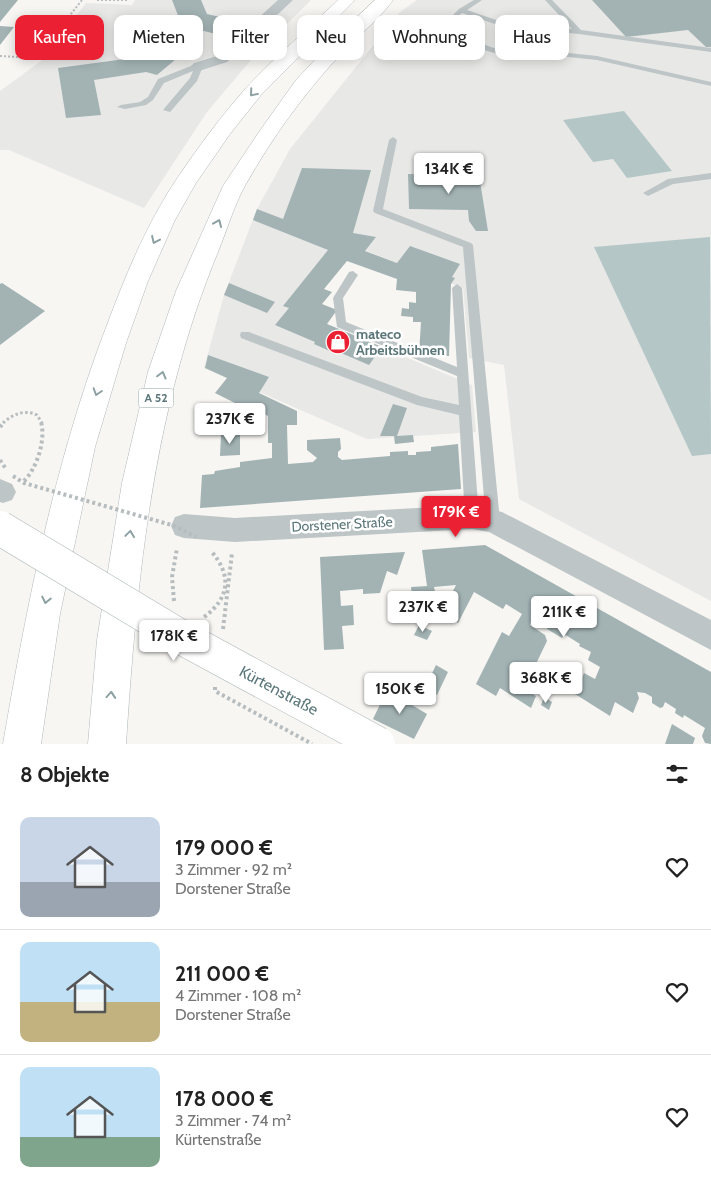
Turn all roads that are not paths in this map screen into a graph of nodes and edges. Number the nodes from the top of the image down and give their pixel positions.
1 (286, 0) edge
2 (330, 0) edge
3 (347, 0) edge
4 (386, 0) edge
5 (479, 0) edge
6 (548, 0) edge
7 (461, 10) junction
8 (578, 32) junction
9 (711, 50) edge
10 (287, 57) edge
11 (287, 57) edge
12 (284, 60) edge
13 (199, 66) junction
14 (711, 84) edge
15 (121, 107) dead end
16 (166, 110) dead end
17 (393, 140) dead end
18 (711, 176) edge
19 (648, 193) dead end
20 (352, 275) dead end
21 (457, 288) dead end
22 (244, 335) dead end
23 (463, 374) junction
24 (466, 411) junction
25 (483, 519) junction
26 (0, 528) edge
27 (186, 537) road end
28 (711, 636) edge
29 (22, 744) edge
30 (107, 744) edge
31 (378, 744) edge

1 - 13 street
2 - 10 main road
3 - 11 main road
30 -> 4 main road, A 52
5 - 7 lane
6 - 8 lane
7 - 8 lane
7 - 14 lane
8 - 9 lane
12 -> 29 main road
13 - 15 lane
13 - 16 lane
17 - 25 lane
18 - 19 lane
20 - 23 lane
21 - 23 lane
22 - 24 lane
23 - 24 lane
24 - 25 lane
25 - 27 street, Dorstener Straße
25 - 28 street
26 - 31 main road, Kürtenstraße, bridge

